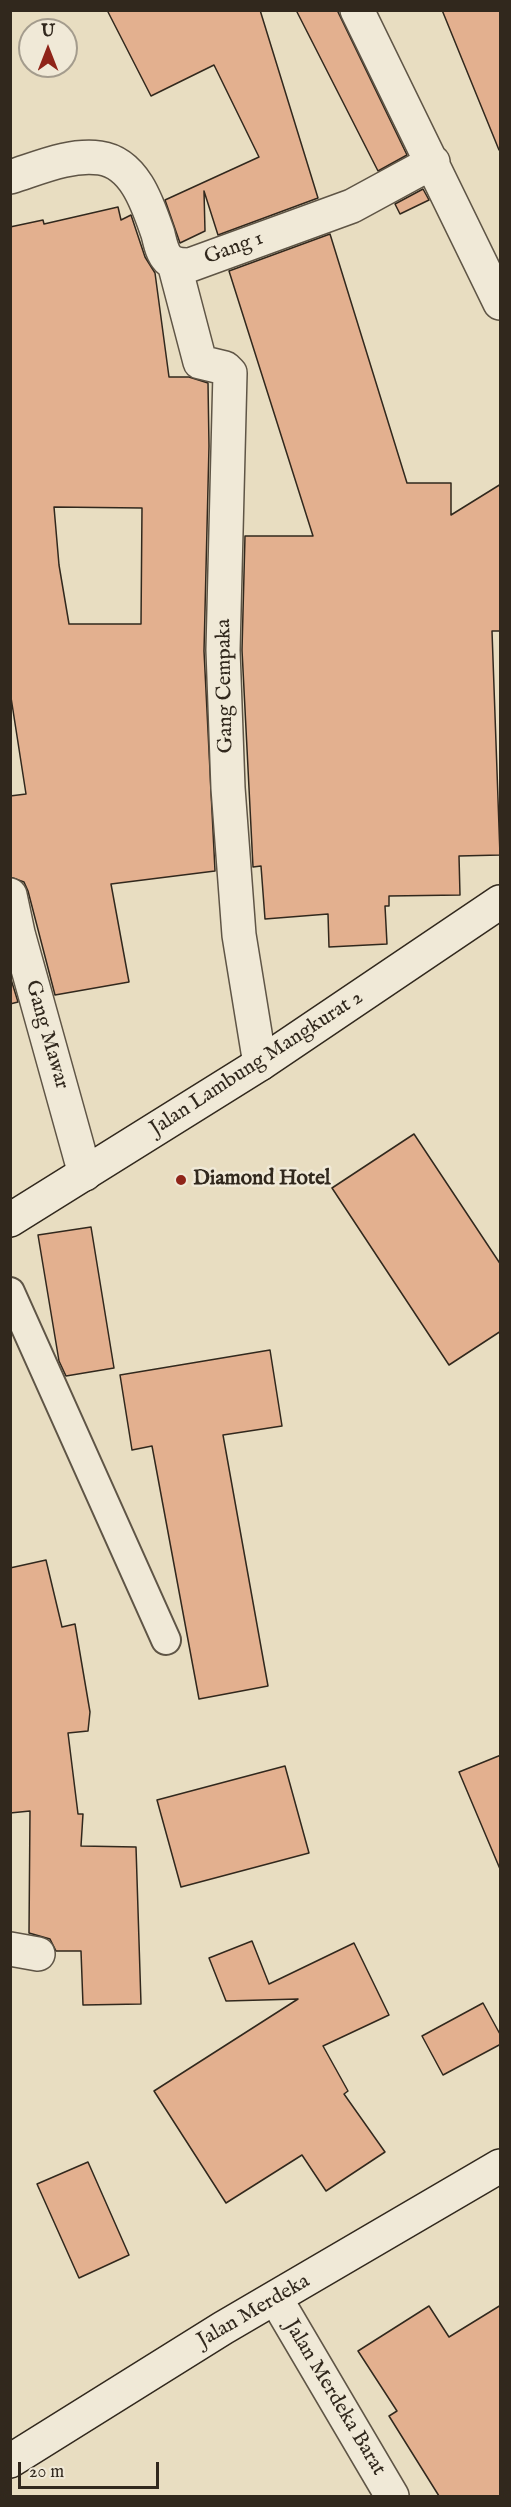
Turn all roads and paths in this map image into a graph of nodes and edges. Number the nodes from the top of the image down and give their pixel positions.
1 (357, 10) edge
2 (434, 162) junction
3 (10, 177) edge
4 (174, 263) junction
5 (501, 303) edge
6 (10, 895) edge
7 (501, 902) edge
8 (260, 1064) junction
9 (85, 1174) junction
10 (10, 1221) edge
11 (10, 1292) edge
12 (166, 1640) dead end
13 (501, 2166) edge
14 (276, 2299) junction
15 (10, 2461) edge
16 (392, 2496) edge

1 - 2 street
2 - 4 street, Gang 1
2 - 5 street
3 - 4 street, Gang 1
4 - 8 street, Gang Cempaka
6 - 9 street, Gang Mawar
7 - 8 street, Jalan Lambung Mangkurat 2
8 - 9 street, Jalan Lambung Mangkurat 2
9 - 10 street, Jalan Lambung Mangkurat 2
11 - 12 lane
13 - 14 street, Jalan Merdeka
14 - 15 street, Jalan Merdeka
14 - 16 street, Jalan Merdeka Barat

